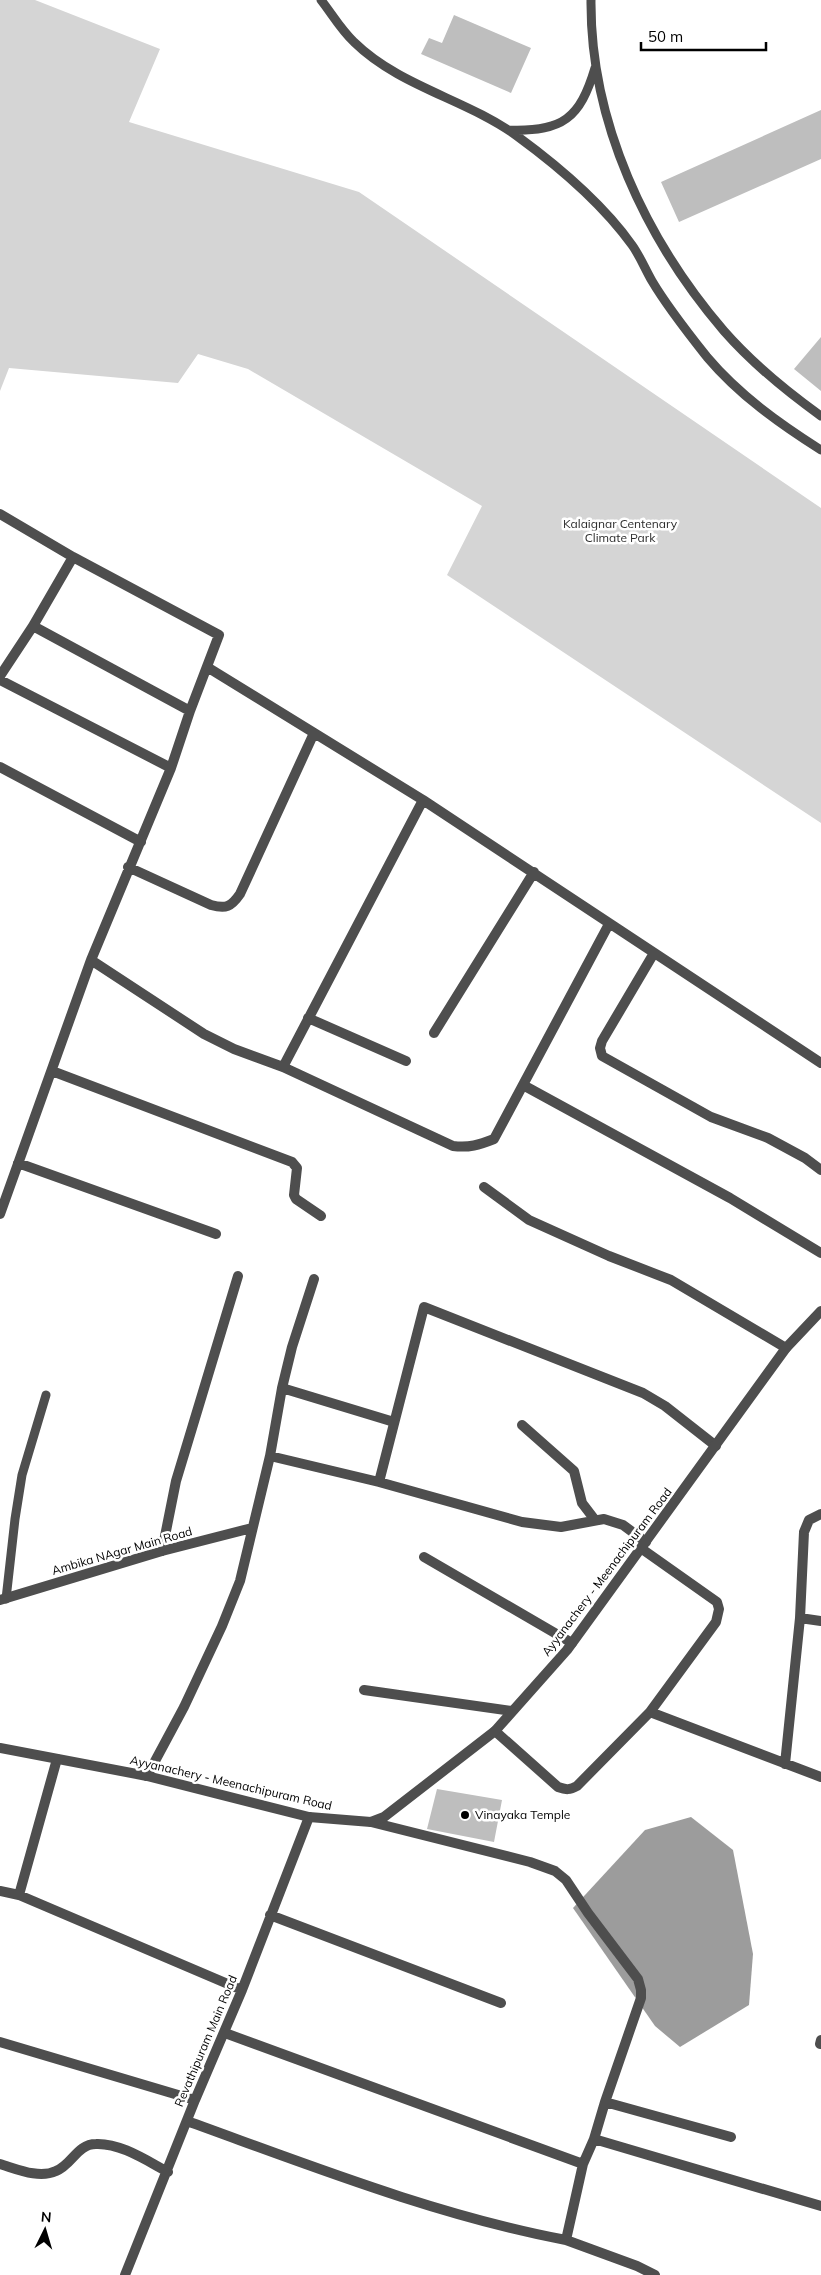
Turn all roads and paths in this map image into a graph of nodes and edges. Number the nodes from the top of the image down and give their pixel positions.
1 (322, 0) edge
2 (591, 0) edge
3 (595, 67) junction
4 (507, 130) junction
5 (821, 416) edge
6 (821, 450) edge
7 (0, 514) edge
8 (73, 557) junction
9 (33, 626) junction
10 (207, 668) junction
11 (0, 676) edge
12 (0, 680) edge
13 (190, 711) junction
14 (314, 733) junction
15 (0, 767) edge
16 (170, 768) junction
17 (423, 800) junction
18 (141, 842) junction
19 (128, 867) junction
20 (534, 872) junction
21 (609, 924) junction
22 (654, 953) junction
23 (91, 960) junction
24 (308, 1018) junction
25 (434, 1033) dead end
26 (406, 1061) dead end
27 (821, 1062) edge
28 (283, 1067) junction
29 (52, 1071) junction
30 (523, 1085) junction
31 (18, 1163) junction
32 (821, 1170) edge
33 (484, 1187) dead end
34 (1, 1209) edge
35 (321, 1216) dead end
36 (216, 1234) dead end
37 (821, 1253) edge
38 (238, 1276) dead end
39 (314, 1279) dead end
40 (821, 1311) edge
41 (786, 1348) junction
42 (282, 1388) junction
43 (46, 1395) dead end
44 (394, 1422) junction
45 (522, 1425) dead end
46 (716, 1446) junction
47 (270, 1456) junction
48 (379, 1482) junction
49 (821, 1514) edge
50 (595, 1520) junction
51 (252, 1528) junction
52 (644, 1545) junction
53 (162, 1551) junction
54 (424, 1558) dead end
55 (3, 1599) edge
56 (800, 1618) junction
57 (821, 1621) edge
58 (572, 1642) junction
59 (364, 1690) dead end
60 (512, 1711) junction
61 (650, 1712) junction
62 (494, 1731) junction
63 (0, 1748) edge
64 (57, 1759) junction
65 (785, 1764) junction
66 (147, 1776) junction
67 (821, 1777) edge
68 (310, 1817) junction
69 (371, 1822) junction
70 (0, 1891) edge
71 (19, 1895) junction
72 (270, 1915) junction
73 (242, 1990) junction
74 (501, 2003) dead end
75 (225, 2033) junction
76 (0, 2042) edge
77 (195, 2100) junction
78 (605, 2102) junction
79 (187, 2121) junction
80 (731, 2137) dead end
81 (594, 2139) junction
82 (0, 2164) edge
83 (584, 2164) junction
84 (168, 2172) junction
85 (821, 2206) edge
86 (566, 2240) junction
87 (124, 2275) edge
88 (655, 2275) edge

1 - 4 lane
2 - 3 lane
3 - 4 lane
3 - 5 lane
4 - 6 lane
7 - 8 street
8 - 9 street
8 - 10 street
9 - 11 street
9 - 13 street
10 - 13 street
10 - 14 street
12 - 16 street
13 - 16 street
14 - 17 street
14 - 19 street
15 - 18 street
16 - 18 street
17 - 20 street
17 - 24 street
18 - 19 street
19 - 23 street
20 - 21 street
20 - 25 street
21 - 22 street
21 - 30 street
22 - 27 street
22 - 32 street
23 - 28 street
23 - 29 street
24 - 26 street
24 - 28 street
28 - 30 street
29 - 31 street
29 - 35 street
30 - 37 street
31 - 34 street
31 - 36 street
33 - 41 street
38 - 53 street
39 - 42 street
40 - 41 street, Ayyanachery - Meenachipuram Road
41 - 46 street, Ayyanachery - Meenachipuram Road
42 - 44 street
42 - 47 street
43 - 55 lane
44 - 46 street
44 - 48 street
45 - 50 street
46 - 52 street, Ayyanachery - Meenachipuram Road
47 - 48 street
47 - 51 street
48 - 50 street
49 - 56 street
50 - 52 street
51 - 53 street, Ambika NAgar Main Road
51 - 66 street
52 - 58 street, Ayyanachery - Meenachipuram Road
52 - 61 street
53 - 55 street, Ambika NAgar Main Road
54 - 58 street
56 - 57 street
56 - 65 street
58 - 60 street, Ayyanachery - Meenachipuram Road
59 - 60 street
60 - 62 street, Ayyanachery - Meenachipuram Road
61 - 62 street
61 - 65 street
62 - 69 street, Ayyanachery - Meenachipuram Road
63 - 64 street, Ayyanachery - Meenachipuram Road
64 - 66 street, Ayyanachery - Meenachipuram Road
64 - 71 street
65 - 67 street
66 - 68 street, Ayyanachery - Meenachipuram Road
68 - 69 street, Ayyanachery - Meenachipuram Road
68 - 72 street, Revathipuram Main Road
69 - 78 street
70 - 71 street
71 - 73 street
72 - 73 street, Revathipuram Main Road
72 - 74 street
73 - 75 street, Revathipuram Main Road
75 - 77 street, Revathipuram Main Road
75 - 83 street
76 - 77 street
77 - 79 street, Revathipuram Main Road
78 - 80 street
78 - 81 street
79 - 84 street, Revathipuram Main Road
79 - 86 street
81 - 83 street
81 - 85 street
82 - 84 street
83 - 86 street
84 - 87 street, Revathipuram Main Road
86 - 88 street

